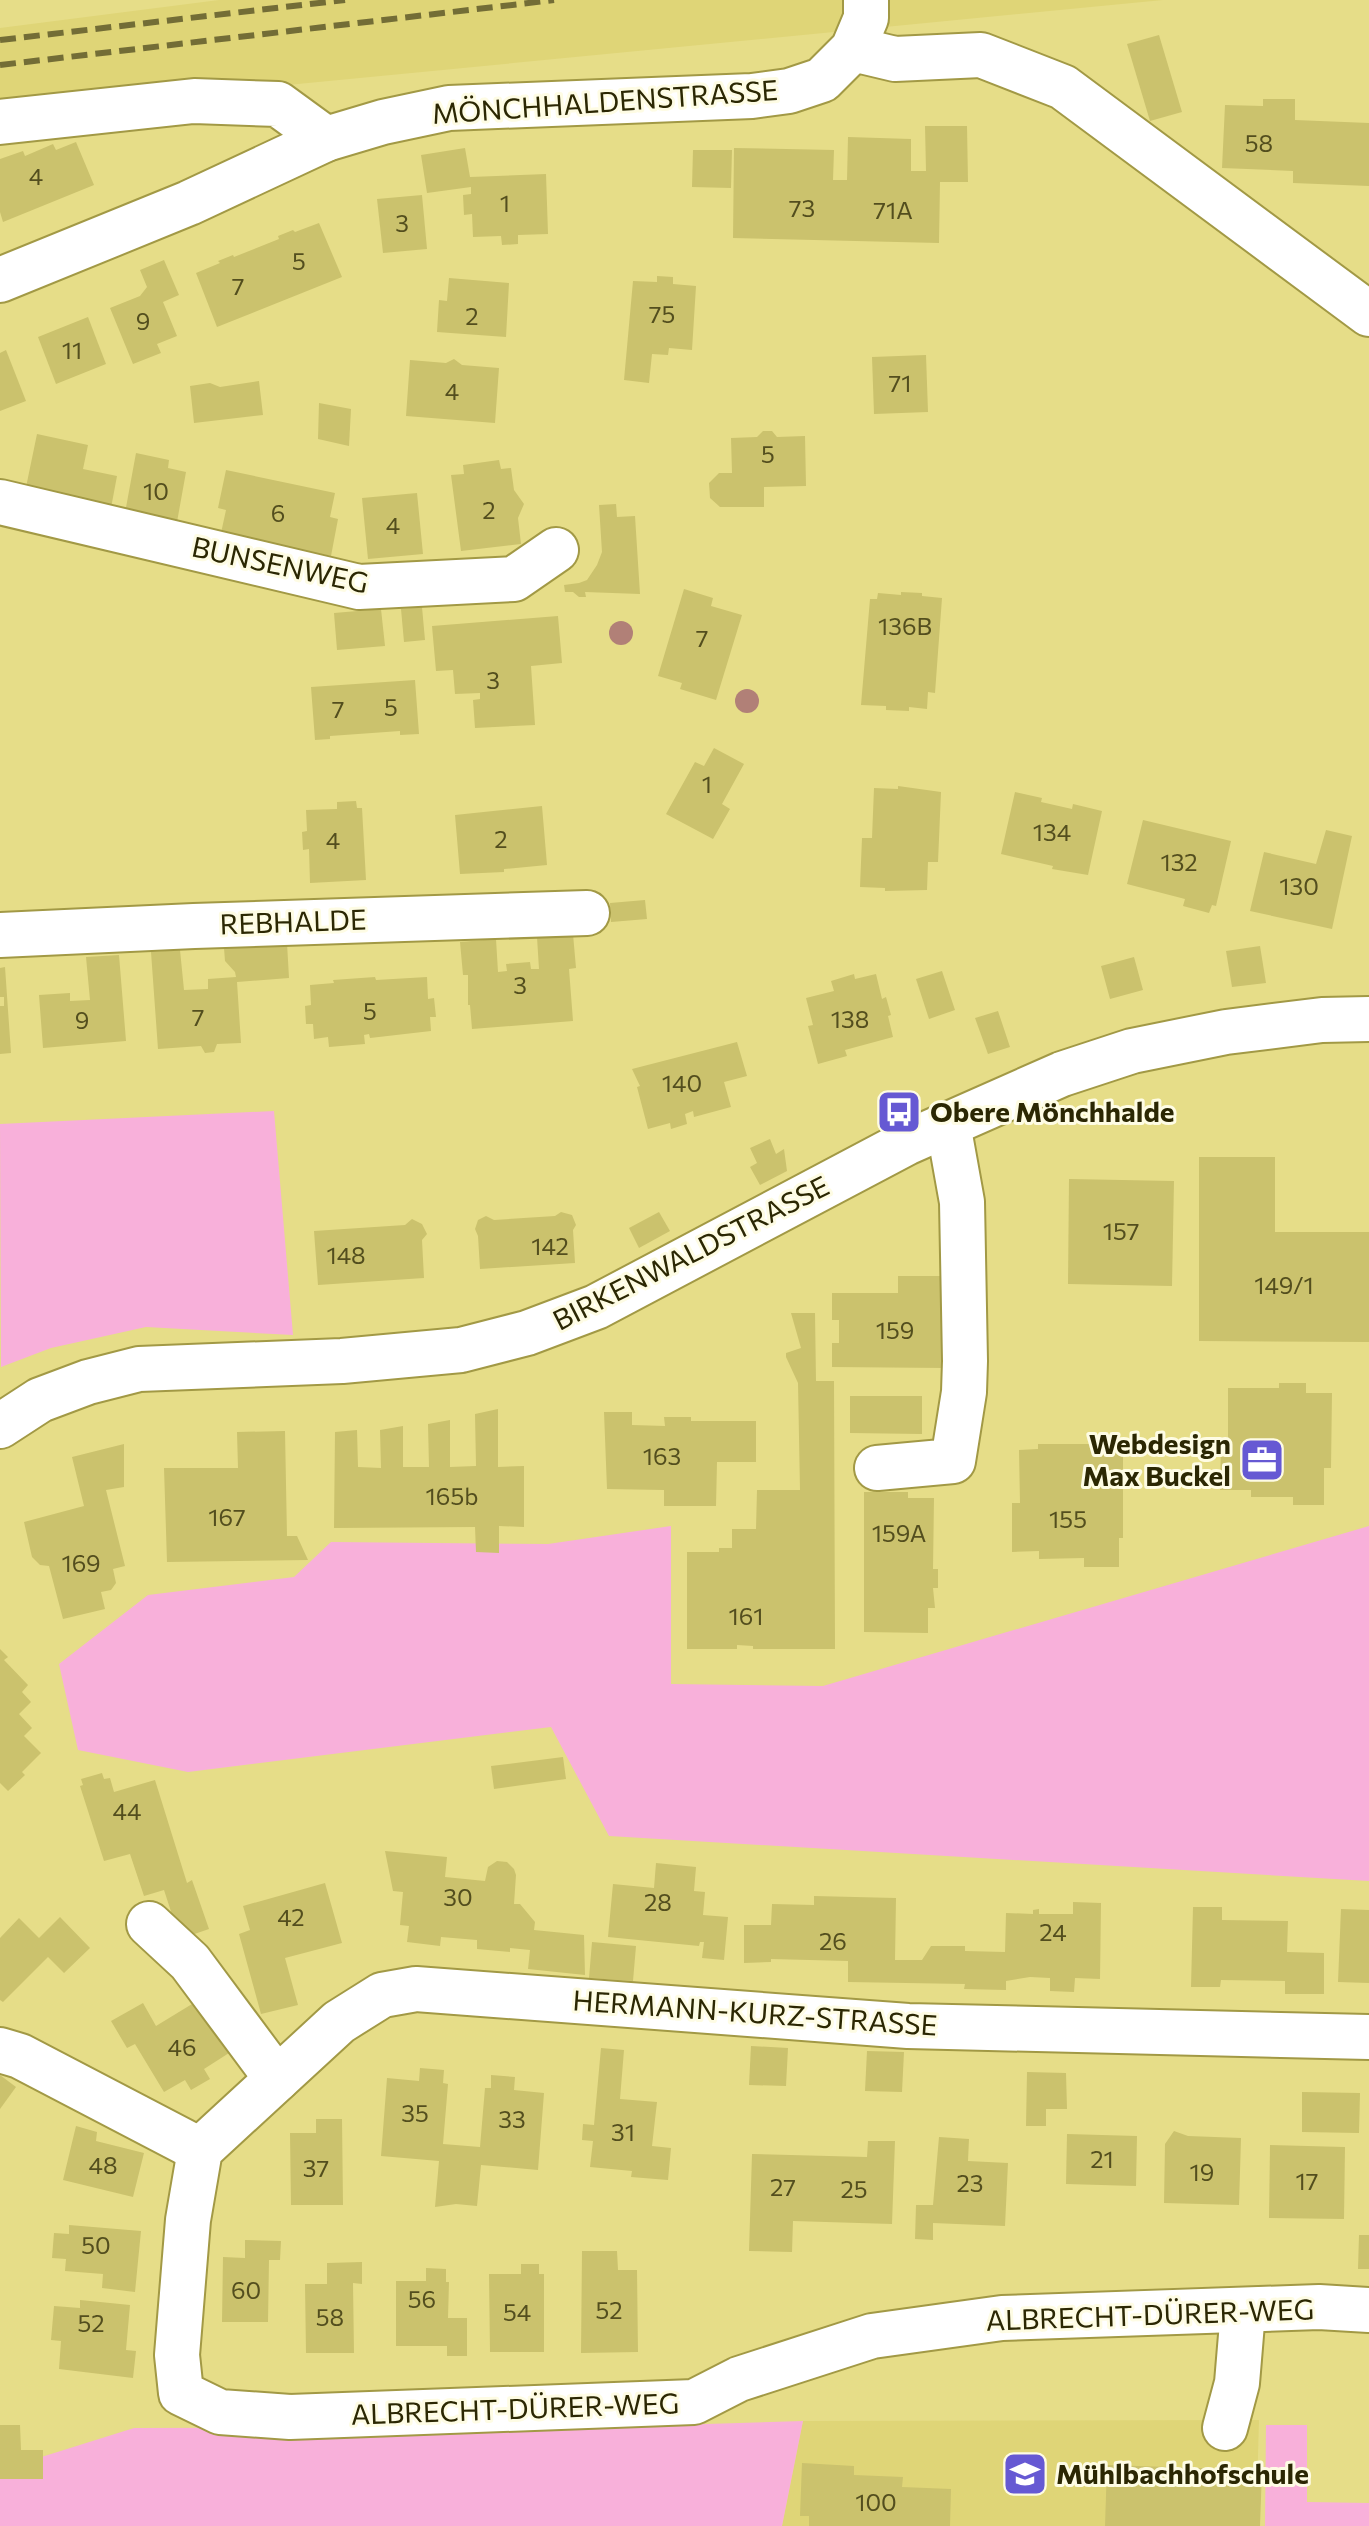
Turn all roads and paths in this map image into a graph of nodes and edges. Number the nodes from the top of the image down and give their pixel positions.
1 (866, 0) edge
2 (853, 49) junction
3 (0, 122) edge
4 (326, 139) junction
5 (0, 280) edge
6 (1369, 314) edge
7 (0, 502) edge
8 (556, 550) dead end
9 (587, 913) dead end
10 (0, 935) edge
11 (1369, 1019) edge
12 (948, 1124) junction
13 (0, 1426) edge
14 (877, 1468) dead end
15 (149, 1924) dead end
16 (1369, 2037) edge
17 (0, 2050) edge
18 (277, 2079) junction
19 (200, 2150) junction
20 (1369, 2310) edge
21 (1243, 2311) junction
22 (1225, 2428) dead end

1 - 2 street
2 - 4 street, MÖNCHHALDENSTRASSE
2 - 6 street
3 - 4 street
4 - 5 street, MÖNCHHALDENSTRASSE
7 - 8 street, BUNSENWEG
9 - 10 street, REBHALDE
11 - 12 street, BIRKENWALDSTRASSE
12 - 13 street, BIRKENWALDSTRASSE
12 - 14 street
15 - 18 street
16 - 18 street, HERMANN-KURZ-STRASSE
17 - 19 street
18 - 19 street, HERMANN-KURZ-STRASSE
19 - 21 street, ALBRECHT-DÜRER-WEG
20 - 21 street, ALBRECHT-DÜRER-WEG
21 - 22 street

